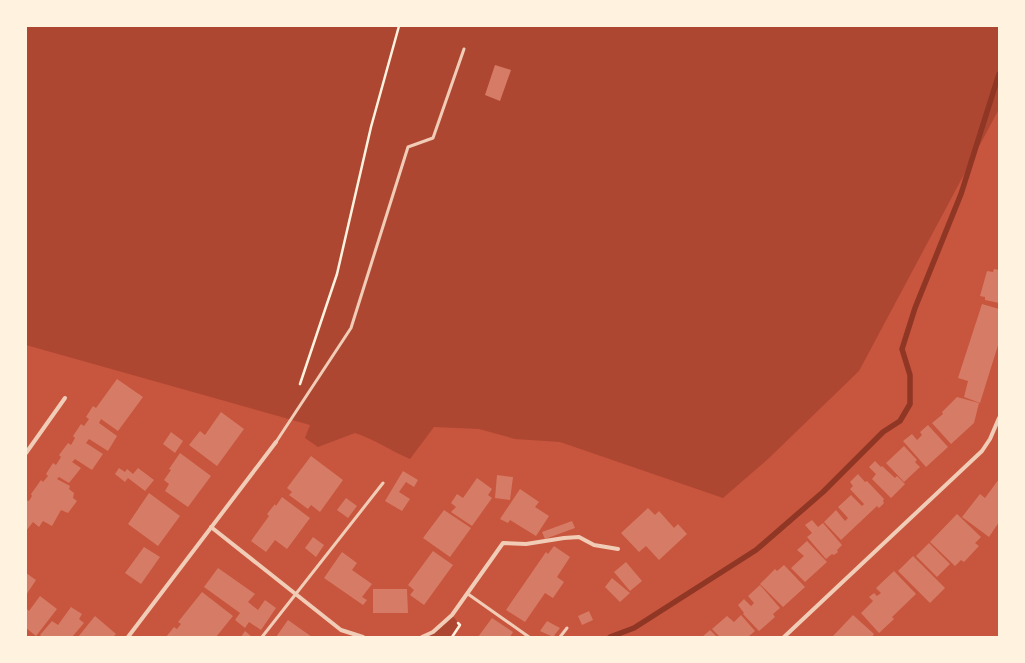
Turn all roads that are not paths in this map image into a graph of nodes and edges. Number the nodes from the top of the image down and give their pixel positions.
1 (464, 50) dead end
2 (65, 398) dead end
3 (999, 418) edge
4 (276, 442) joint
5 (26, 453) edge
6 (383, 483) dead end
7 (211, 527) junction
8 (618, 549) dead end
9 (296, 594) junction
10 (468, 594) junction
11 (567, 628) dead end
12 (128, 637) edge
13 (262, 637) edge
14 (363, 637) edge
15 (422, 637) edge
16 (529, 637) edge
17 (560, 637) edge
18 (784, 637) edge

1 - 4 lane
2 - 5 street
3 - 18 street
4 - 7 street
6 - 9 lane
7 - 9 street
7 - 12 street
8 - 10 street
9 - 13 lane
9 - 14 street
10 - 15 street
10 - 16 lane
11 - 17 lane

